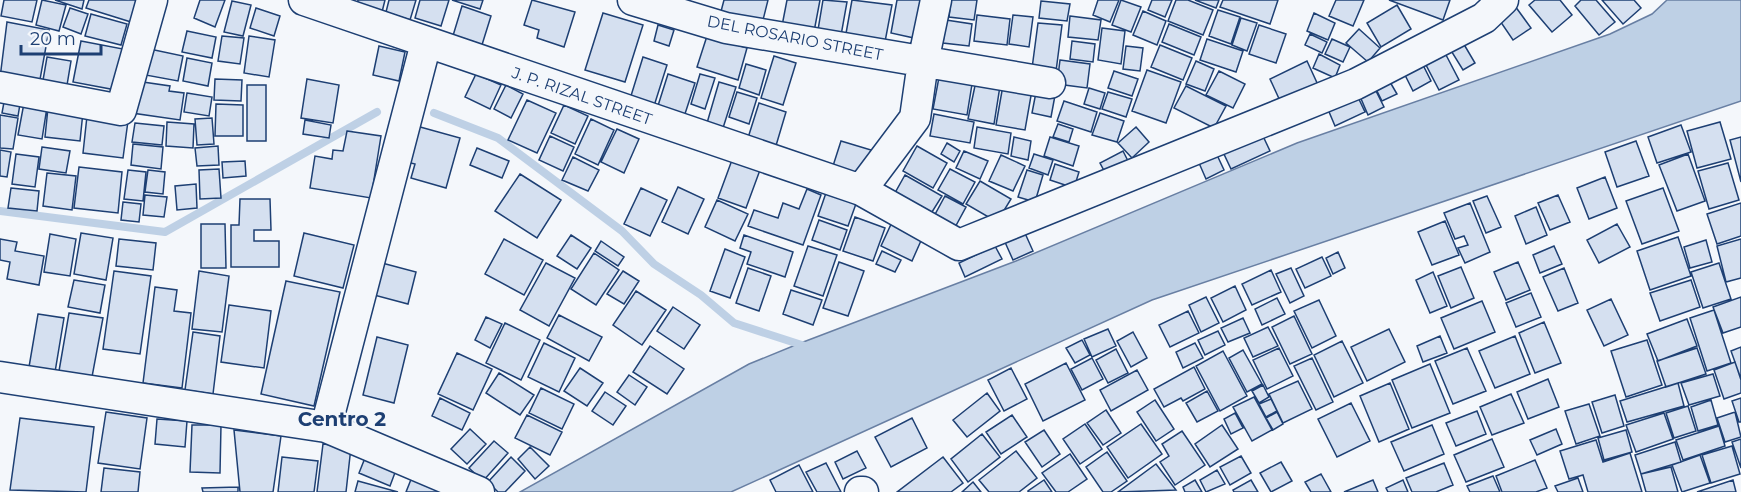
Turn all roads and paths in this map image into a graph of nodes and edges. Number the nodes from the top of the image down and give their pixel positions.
1 (152, 0) edge
2 (304, 0) edge
3 (633, 0) edge
4 (936, 0) edge
5 (1503, 0) edge
6 (717, 12) edge
7 (426, 43) junction
8 (922, 62) junction
9 (1050, 83) dead end
10 (0, 87) edge
11 (861, 190) junction
12 (0, 377) edge
13 (326, 427) junction
14 (479, 492) edge

1 - 10 street
2 - 7 street, J. P. RIZAL STREET
3 - 6 street, DEL ROSARIO STREET
4 - 8 street
5 - 11 street, J. P. RIZAL STREET
6 - 8 street, DEL ROSARIO STREET
7 - 11 street, J. P. RIZAL STREET
7 - 13 street
8 - 9 street, DEL ROSARIO STREET
8 - 11 street
12 - 13 street
13 - 14 street

